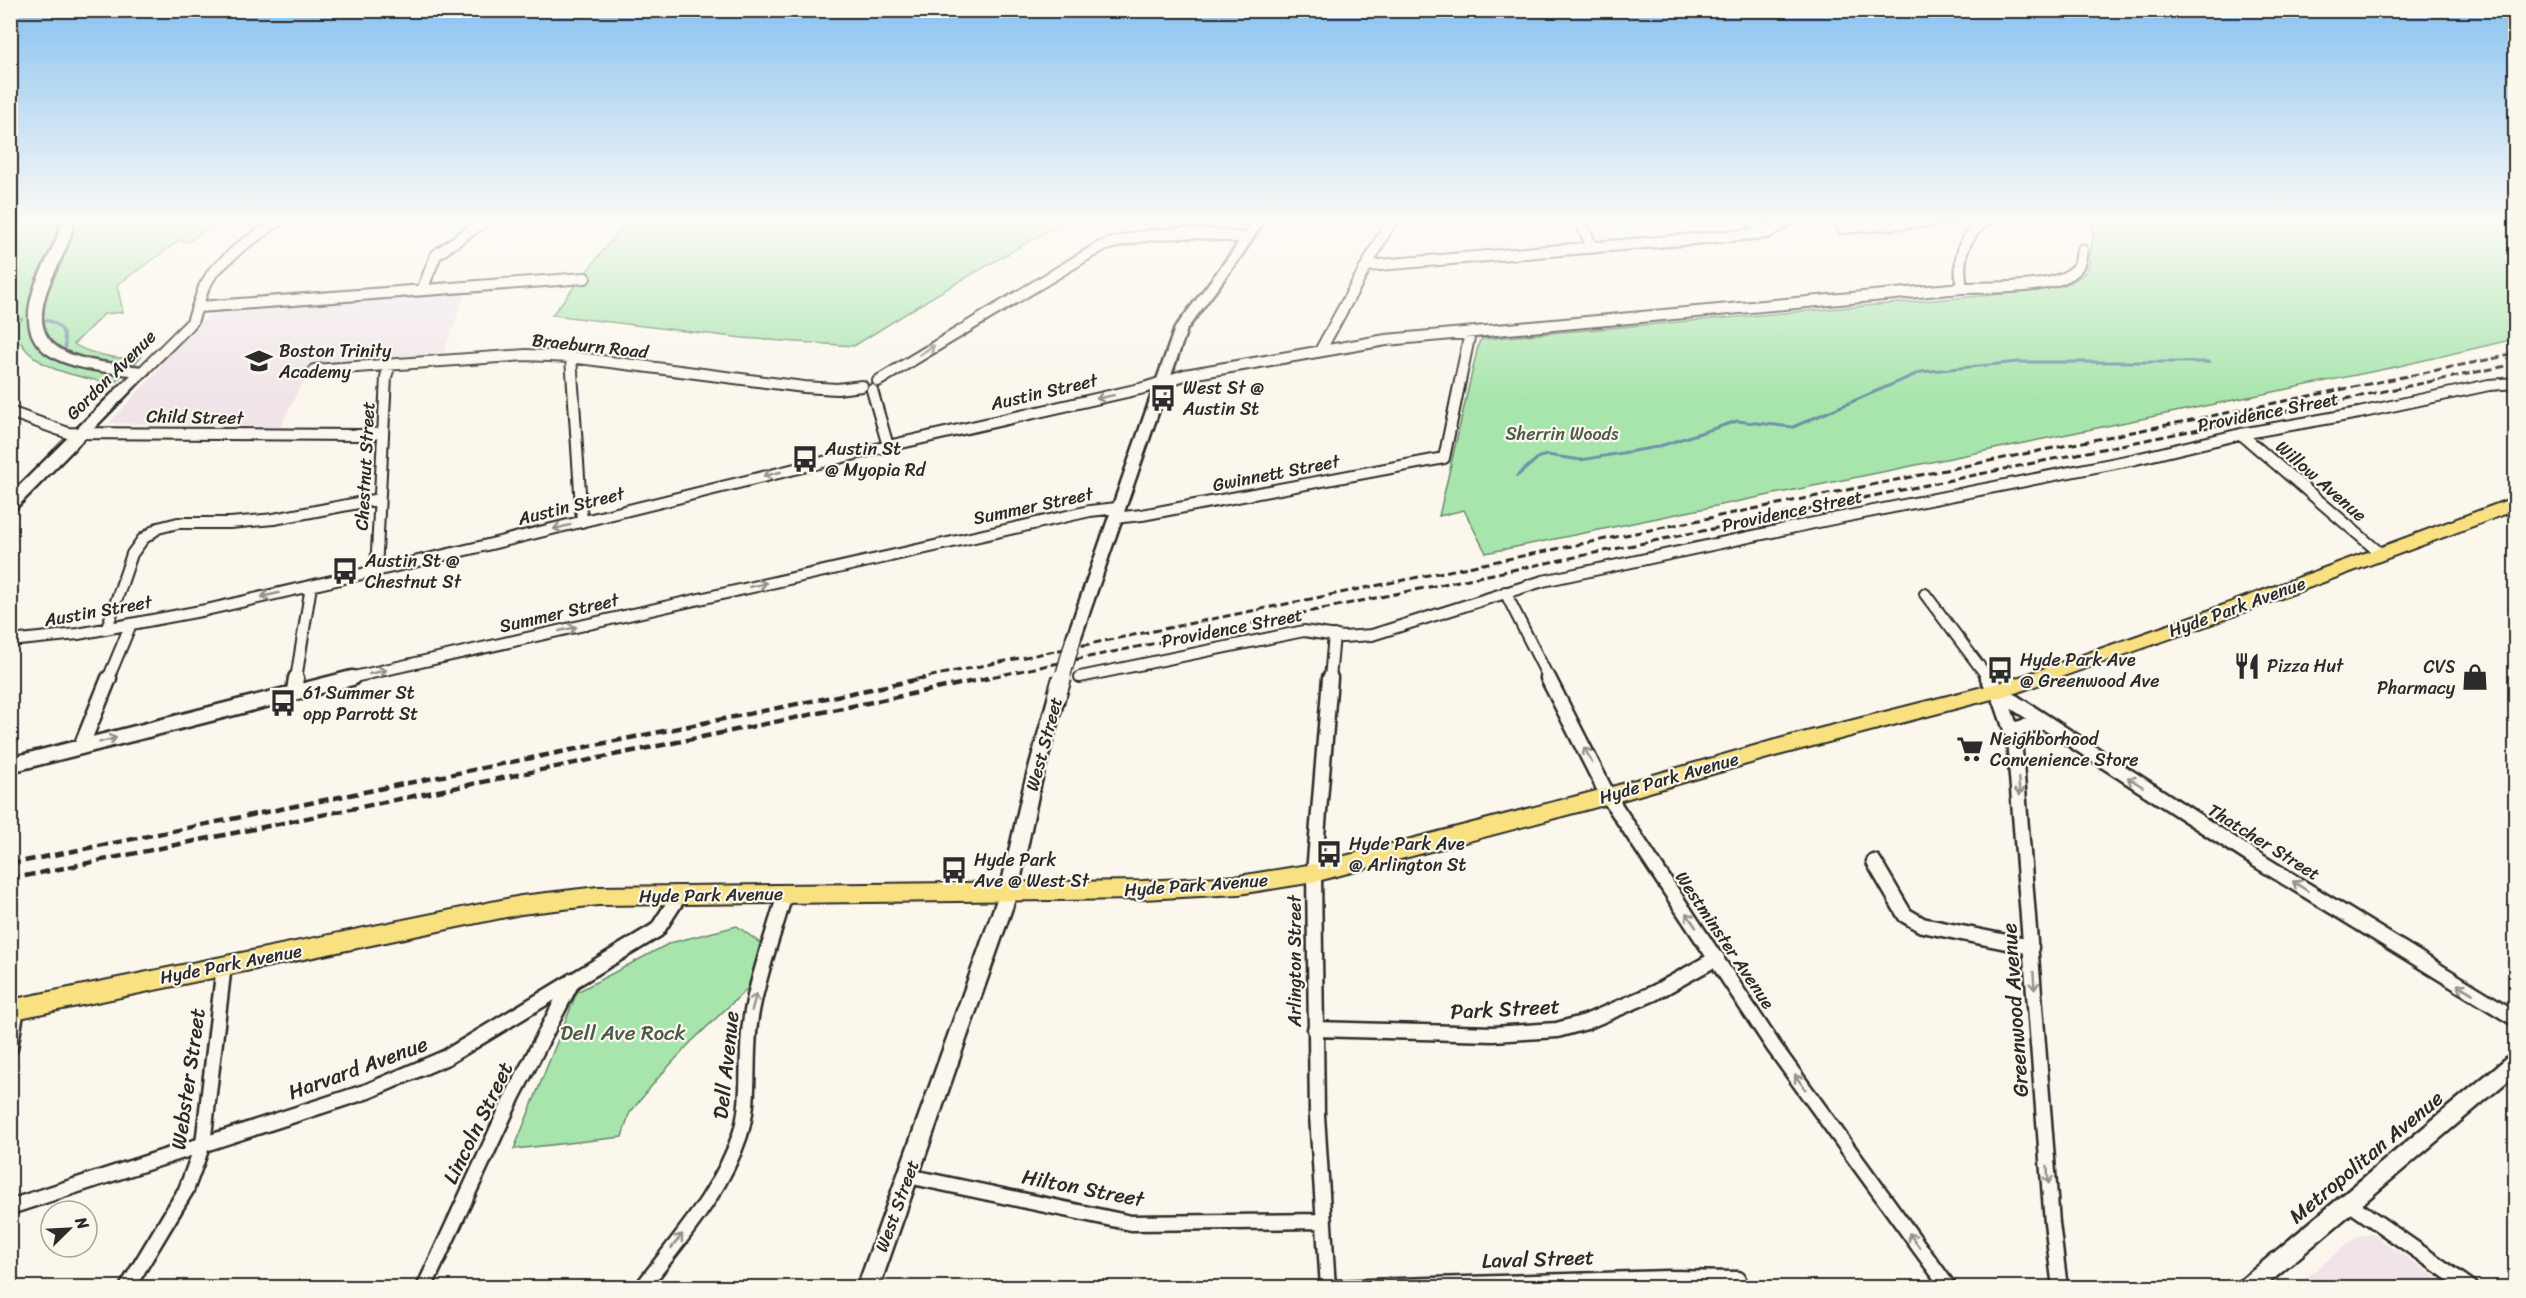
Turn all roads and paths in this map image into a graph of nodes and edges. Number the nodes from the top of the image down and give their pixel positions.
1 (46, 280) edge
2 (209, 280) edge
3 (426, 280) edge
4 (564, 280) edge
5 (1046, 280) edge
6 (1216, 280) edge
7 (1359, 280) edge
8 (1961, 280) edge
9 (2056, 280) edge
10 (1962, 288) junction
11 (422, 290) junction
12 (199, 307) junction
13 (1470, 333) junction
14 (1320, 351) junction
15 (571, 357) junction
16 (390, 364) junction
17 (314, 370) dead end
18 (142, 372) junction
19 (1161, 383) junction
20 (2516, 384) edge
21 (871, 386) junction
22 (10, 412) edge
23 (81, 433) junction
24 (383, 433) junction
25 (2241, 434) junction
26 (888, 446) junction
27 (379, 498) junction
28 (2516, 503) edge
29 (10, 505) edge
30 (1116, 513) junction
31 (582, 522) junction
32 (2380, 553) junction
33 (376, 571) junction
34 (311, 586) junction
35 (1505, 592) junction
36 (1925, 594) dead end
37 (131, 624) junction
38 (107, 628) junction
39 (1334, 635) junction
40 (10, 641) edge
41 (1080, 677) dead end
42 (1996, 690) junction
43 (294, 691) junction
44 (2043, 722) junction
45 (2013, 730) junction
46 (81, 747) junction
47 (10, 765) edge
48 (1608, 796) junction
49 (1874, 862) dead end
50 (1314, 873) junction
51 (1009, 891) junction
52 (785, 894) junction
53 (679, 896) junction
54 (2031, 947) junction
55 (1717, 958) junction
56 (224, 965) junction
57 (574, 979) junction
58 (14, 1009) edge
59 (2516, 1019) edge
60 (1315, 1029) junction
61 (10, 1048) edge
62 (2516, 1062) edge
63 (203, 1144) junction
64 (908, 1176) junction
65 (2349, 1203) junction
66 (10, 1207) edge
67 (1324, 1221) junction
68 (127, 1287) edge
69 (424, 1287) edge
70 (642, 1287) edge
71 (868, 1287) edge
72 (1329, 1287) edge
73 (1740, 1287) edge
74 (1949, 1287) edge
75 (2060, 1287) edge
76 (2247, 1287) edge
77 (2471, 1287) edge

1 - 18 main road
2 - 12 street, Gordon Avenue
3 - 11 street
4 - 11 street
21 -> 5 street
6 - 19 street, West Street
7 - 14 street
8 - 10 street
9 - 10 street, Austin Street
10 - 13 street, Austin Street
11 - 12 street
12 - 18 street, Gordon Avenue
13 - 14 street, Austin Street
13 - 30 street, Gwinnett Street
14 - 19 street, Austin Street
15 - 16 street, Braeburn Road
15 - 21 street, Braeburn Road
15 - 31 street
16 - 17 street, Braeburn Road
16 - 24 street, Chestnut Street
18 - 23 main road, Gordon Avenue
19 -> 26 street, Austin Street
19 - 30 street, West Street
20 - 25 street, Providence Street
21 - 26 street
22 - 23 street, Child Street
23 - 24 street, Child Street
23 - 29 main road, Gordon Avenue
24 - 27 street, Chestnut Street
25 - 32 street, Willow Avenue
25 - 35 street, Providence Street
26 -> 31 street, Austin Street
27 - 33 street, Chestnut Street
27 - 38 street
28 - 32 main road, Hyde Park Avenue
43 -> 30 street, Summer Street
30 - 51 street, West Street, bridge
31 -> 33 street, Austin Street
32 - 42 main road, Hyde Park Avenue
33 - 34 street, Austin Street
34 -> 37 street, Austin Street
34 - 43 street
35 - 39 street, Providence Street
48 -> 35 street, Westminster Avenue
36 - 42 street, Greenwood Avenue
37 - 38 street, Austin Street
37 - 46 street
38 - 40 street, Austin Street
39 - 41 street, Providence Street
39 - 50 street, Arlington Street
42 - 44 street, Thatcher Street
42 - 45 street, Greenwood Avenue
42 - 48 main road, Hyde Park Avenue
46 -> 43 street, Summer Street
44 - 45 street
59 -> 44 street, Thatcher Street
45 -> 54 street, Greenwood Avenue
46 - 47 street, Summer Street
48 - 50 main road, Hyde Park Avenue
55 -> 48 street, Westminster Avenue
49 - 54 street
50 - 51 main road, Hyde Park Avenue
50 - 60 street, Arlington Street
51 - 52 main road, Hyde Park Avenue
51 - 64 main road, West Street
52 - 53 main road, Hyde Park Avenue
70 -> 52 street, Dell Avenue
53 - 56 main road, Hyde Park Avenue
53 - 57 street, Harvard Avenue
54 -> 75 street, Greenwood Avenue
55 - 60 street, Park Street
74 -> 55 street, Westminster Avenue
56 - 58 main road, Hyde Park Avenue
56 - 63 street, Webster Street
57 - 63 street, Harvard Avenue
57 - 69 street, Lincoln Street
58 - 61 street
60 - 67 street, Arlington Street
62 - 65 street, Metropolitan Avenue
63 - 66 street, Harvard Avenue
63 - 68 street, Webster Street
64 - 67 street, Hilton Street
64 - 71 main road, West Street
65 - 76 street, Metropolitan Avenue
65 - 77 street
67 - 72 street, Arlington Street
72 - 73 street, Laval Street

